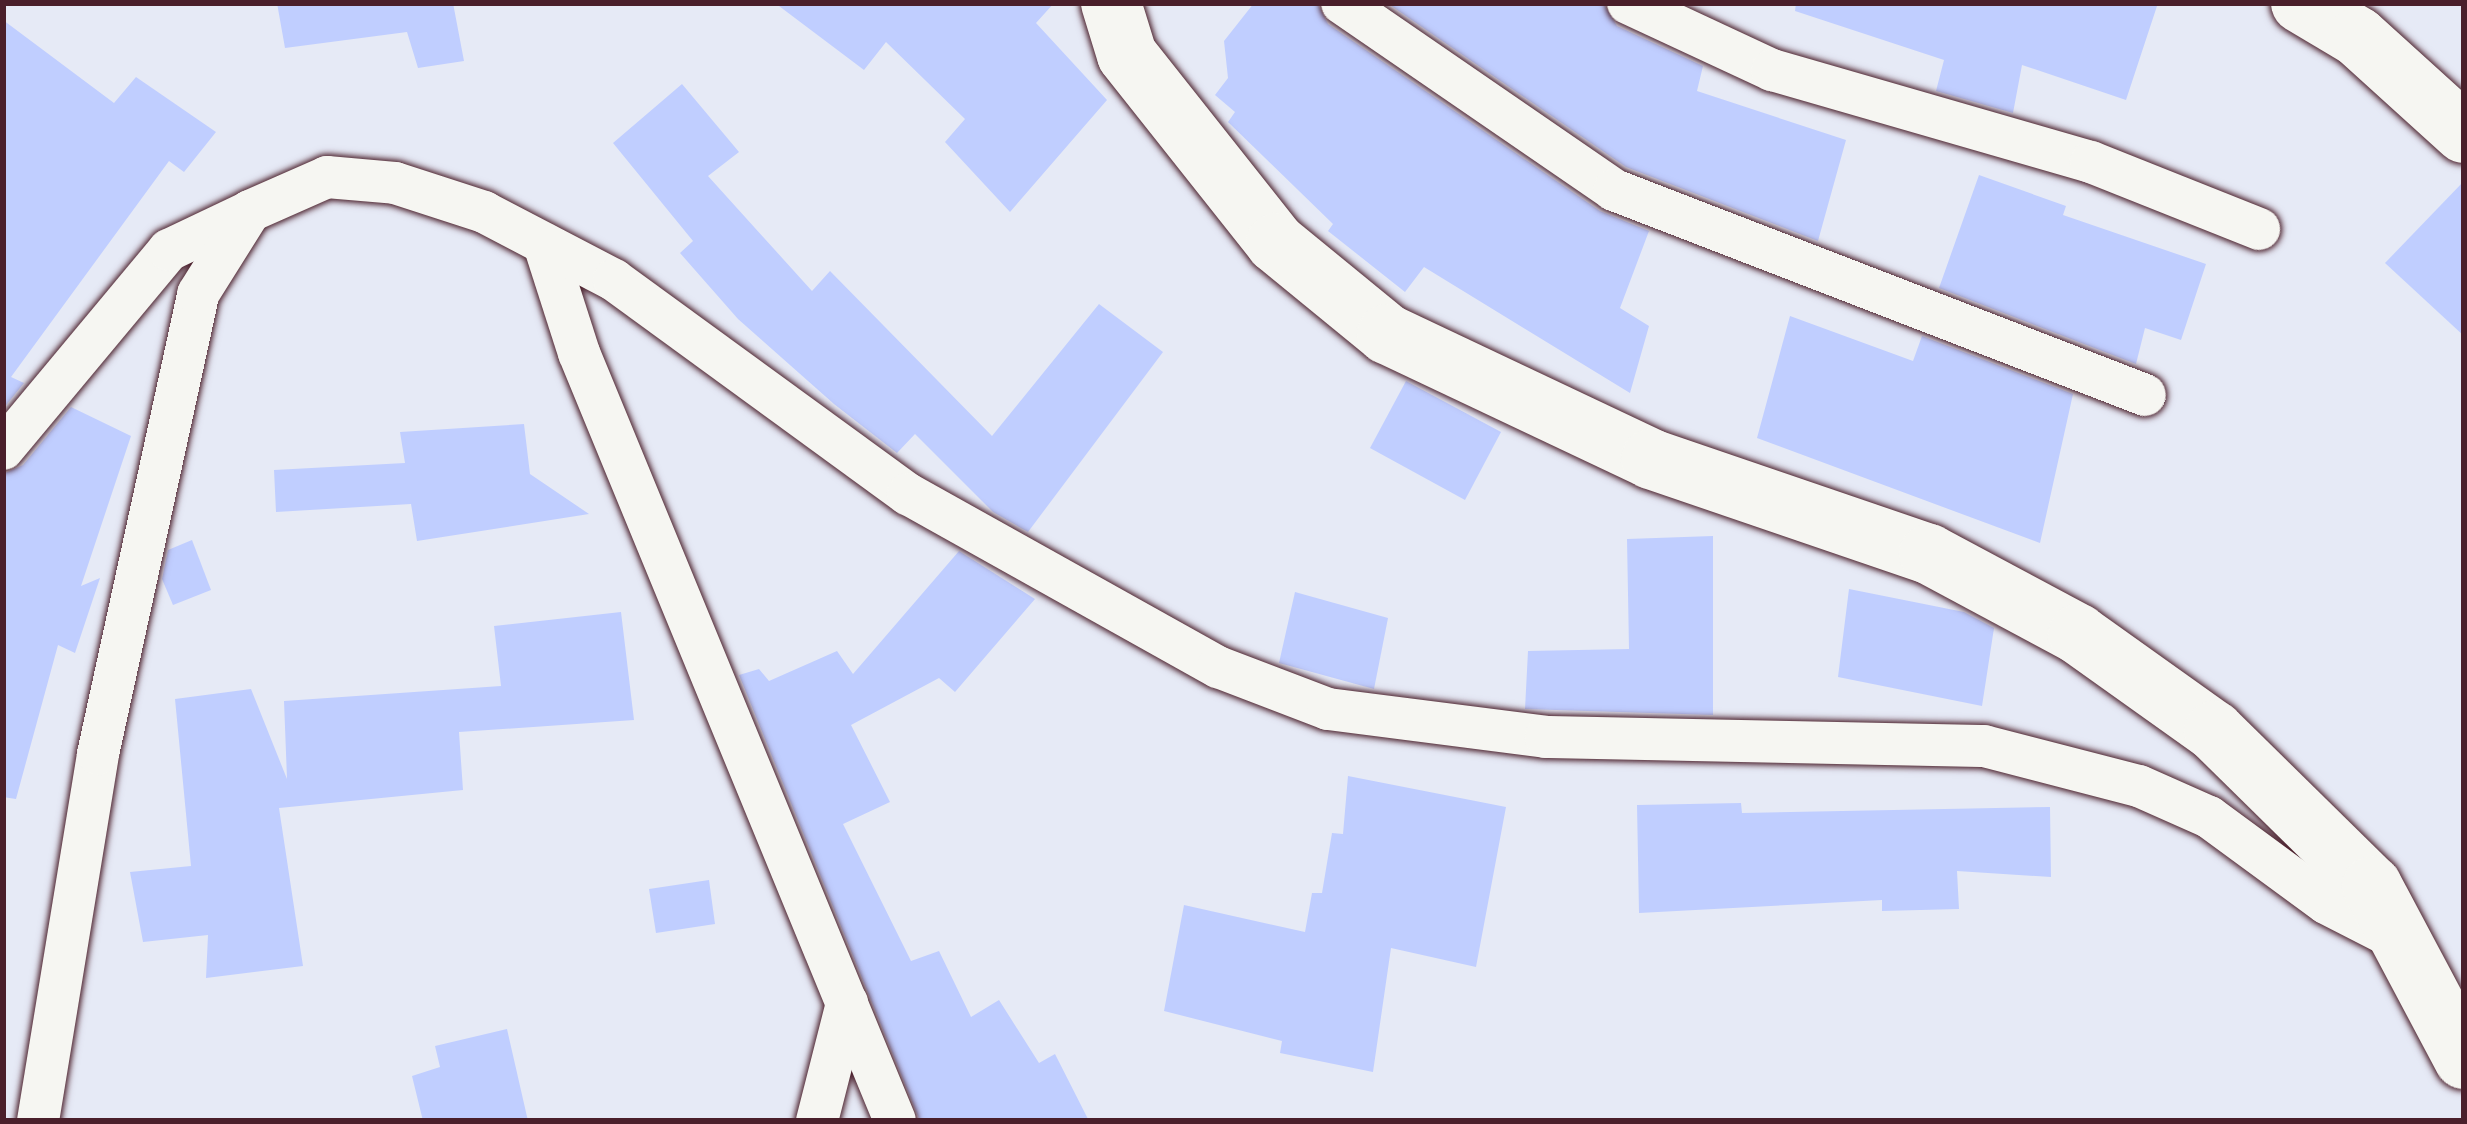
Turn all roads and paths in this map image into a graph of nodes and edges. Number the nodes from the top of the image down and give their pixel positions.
1 (1079, 3) edge
2 (1342, 3) edge
3 (1628, 3) edge
4 (2301, 3) edge
5 (1119, 29) edge
6 (2464, 133) edge
7 (250, 212) junction
8 (2259, 229) dead end
9 (544, 244) junction
10 (2145, 395) dead end
11 (3, 449) edge
12 (2407, 945) junction
13 (847, 1003) junction
14 (2464, 1059) edge
15 (38, 1121) edge
16 (818, 1121) edge
17 (895, 1121) edge

1 - 5 street
2 - 10 street
3 - 8 street
4 - 6 main road
5 - 12 main road
7 - 9 street
7 - 11 street
7 - 15 street
9 - 12 street
9 - 13 street
12 - 14 main road
13 - 16 street
13 - 17 street

